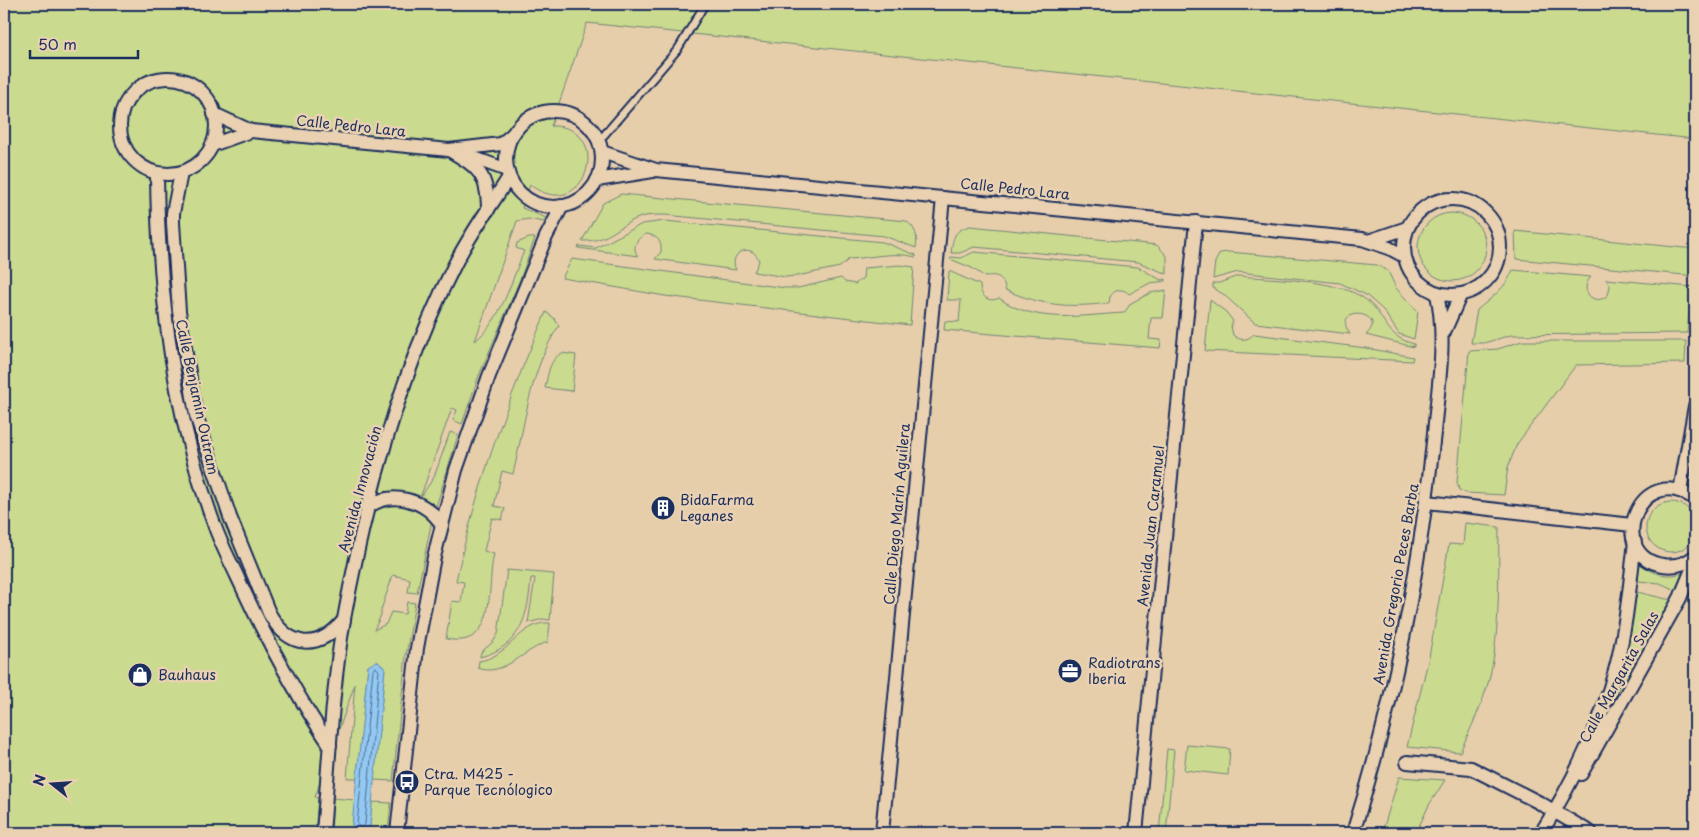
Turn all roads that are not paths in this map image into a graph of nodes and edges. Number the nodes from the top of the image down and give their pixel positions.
1 (705, 4) edge
2 (214, 114) junction
3 (251, 131) junction
4 (514, 132) junction
5 (212, 145) junction
6 (600, 146) junction
7 (449, 150) junction
8 (656, 170) junction
9 (181, 173) junction
10 (508, 173) junction
11 (157, 174) junction
12 (597, 180) junction
13 (943, 198) junction
14 (562, 206) junction
15 (488, 210) junction
16 (1196, 222) junction
17 (1407, 228) junction
18 (1371, 240) junction
19 (1404, 256) junction
20 (1437, 294) junction
21 (1460, 296) junction
22 (1444, 334) junction
23 (1695, 406) edge
24 (1680, 491) junction
25 (1695, 499) edge
26 (1427, 502) junction
27 (367, 508) junction
28 (442, 525) junction
29 (1632, 525) junction
30 (1634, 542) junction
31 (1695, 556) edge
32 (1695, 562) edge
33 (344, 620) junction
34 (330, 746) junction
35 (1407, 762) dead end
36 (1557, 807) junction
37 (398, 828) edge
38 (323, 833) edge
39 (408, 833) edge
40 (882, 833) edge
41 (1136, 833) edge
42 (1353, 833) edge
43 (1540, 833) edge
44 (1591, 833) edge

1 - 6 lane
2 - 3 street, Calle Pedro Lara
2 - 5 street
2 - 11 street
3 - 5 street, Calle Pedro Lara
3 - 7 street, Calle Pedro Lara
4 - 6 street
4 - 7 street, Calle Pedro Lara
4 - 10 street
5 - 9 street
6 - 8 street, Calle Pedro Lara
6 - 12 street
7 - 10 street, Calle Pedro Lara
7 - 15 street
8 - 12 street, Calle Pedro Lara
8 - 13 street, Calle Pedro Lara
9 - 11 street
9 - 33 street, Calle Benjamín Outram
10 - 14 street
10 - 15 street, Avenida Innovación
11 - 34 street, Calle Benjamín Outram
12 - 14 street
13 - 16 street, Calle Pedro Lara
13 - 40 street, Calle Diego Marín Aguilera
14 - 28 street
15 - 27 street, Avenida Innovación
16 - 18 street, Calle Pedro Lara
16 - 41 street, Avenida Juan Caramuel
17 - 18 street, Calle Pedro Lara
17 - 19 street
17 - 21 street
18 - 19 street, Calle Pedro Lara
19 - 20 street
20 - 21 street
20 - 22 street, Avenida Gregorio Peces Barba
21 - 22 street, Avenida Gregorio Peces Barba
22 - 26 street, Avenida Gregorio Peces Barba
23 - 24 street
24 - 25 street
24 - 29 street
26 - 29 street
26 - 42 street, Avenida Gregorio Peces Barba
27 - 28 street
27 - 33 street, Avenida Innovación
28 - 37 street
29 - 30 street, Calle Margarita Salas
30 - 31 street
30 - 36 street, Calle Margarita Salas
32 - 36 street, Calle Margarita Salas
33 - 34 street, Avenida Innovación
34 - 38 street, Avenida Innovación
35 - 36 street
36 - 43 street, Calle Margarita Salas
36 - 44 street
37 - 39 street

